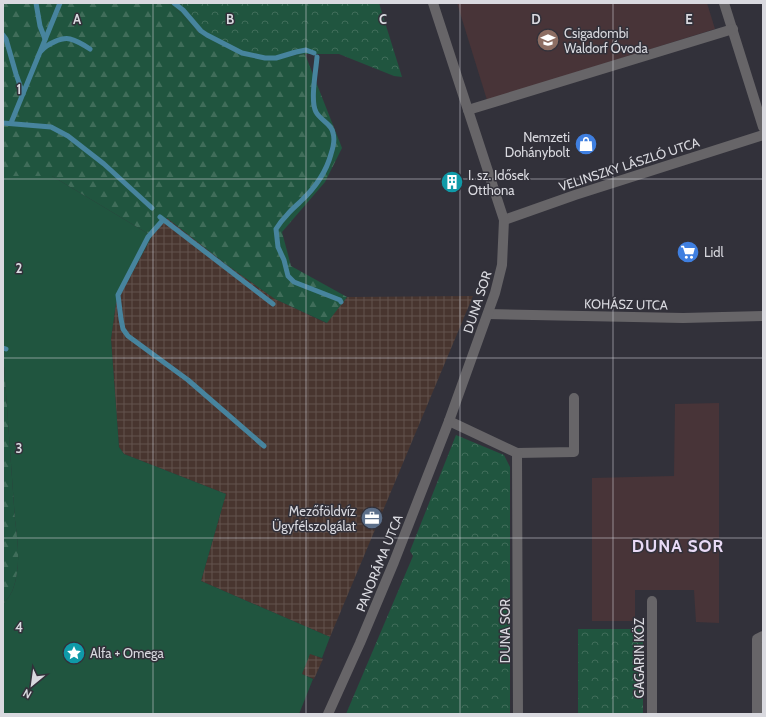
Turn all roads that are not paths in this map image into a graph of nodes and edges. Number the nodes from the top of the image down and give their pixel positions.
1 (433, 3) edge
2 (724, 3) edge
3 (733, 29) junction
4 (468, 110) junction
5 (763, 127) edge
6 (763, 135) edge
7 (504, 220) junction
8 (488, 314) junction
9 (763, 316) edge
10 (574, 398) dead end
11 (449, 421) junction
12 (517, 453) junction
13 (652, 601) dead end
14 (763, 636) edge
15 (328, 714) edge
16 (518, 714) edge
17 (652, 714) edge
18 (757, 714) edge

1 - 4 street, DUNA SOR
2 - 3 street
3 - 4 street
3 - 5 street
4 - 7 street, DUNA SOR
6 - 7 street, VELINSZKY LÁSZLÓ UTCA
7 - 8 street, DUNA SOR
8 - 9 street, KOHÁSZ UTCA
8 - 11 street, DUNA SOR
10 - 12 street
11 - 12 street
11 - 15 street, PANORÁMA UTCA
12 - 16 street, DUNA SOR
13 - 17 street, GAGARIN KÖZ
14 - 18 street

